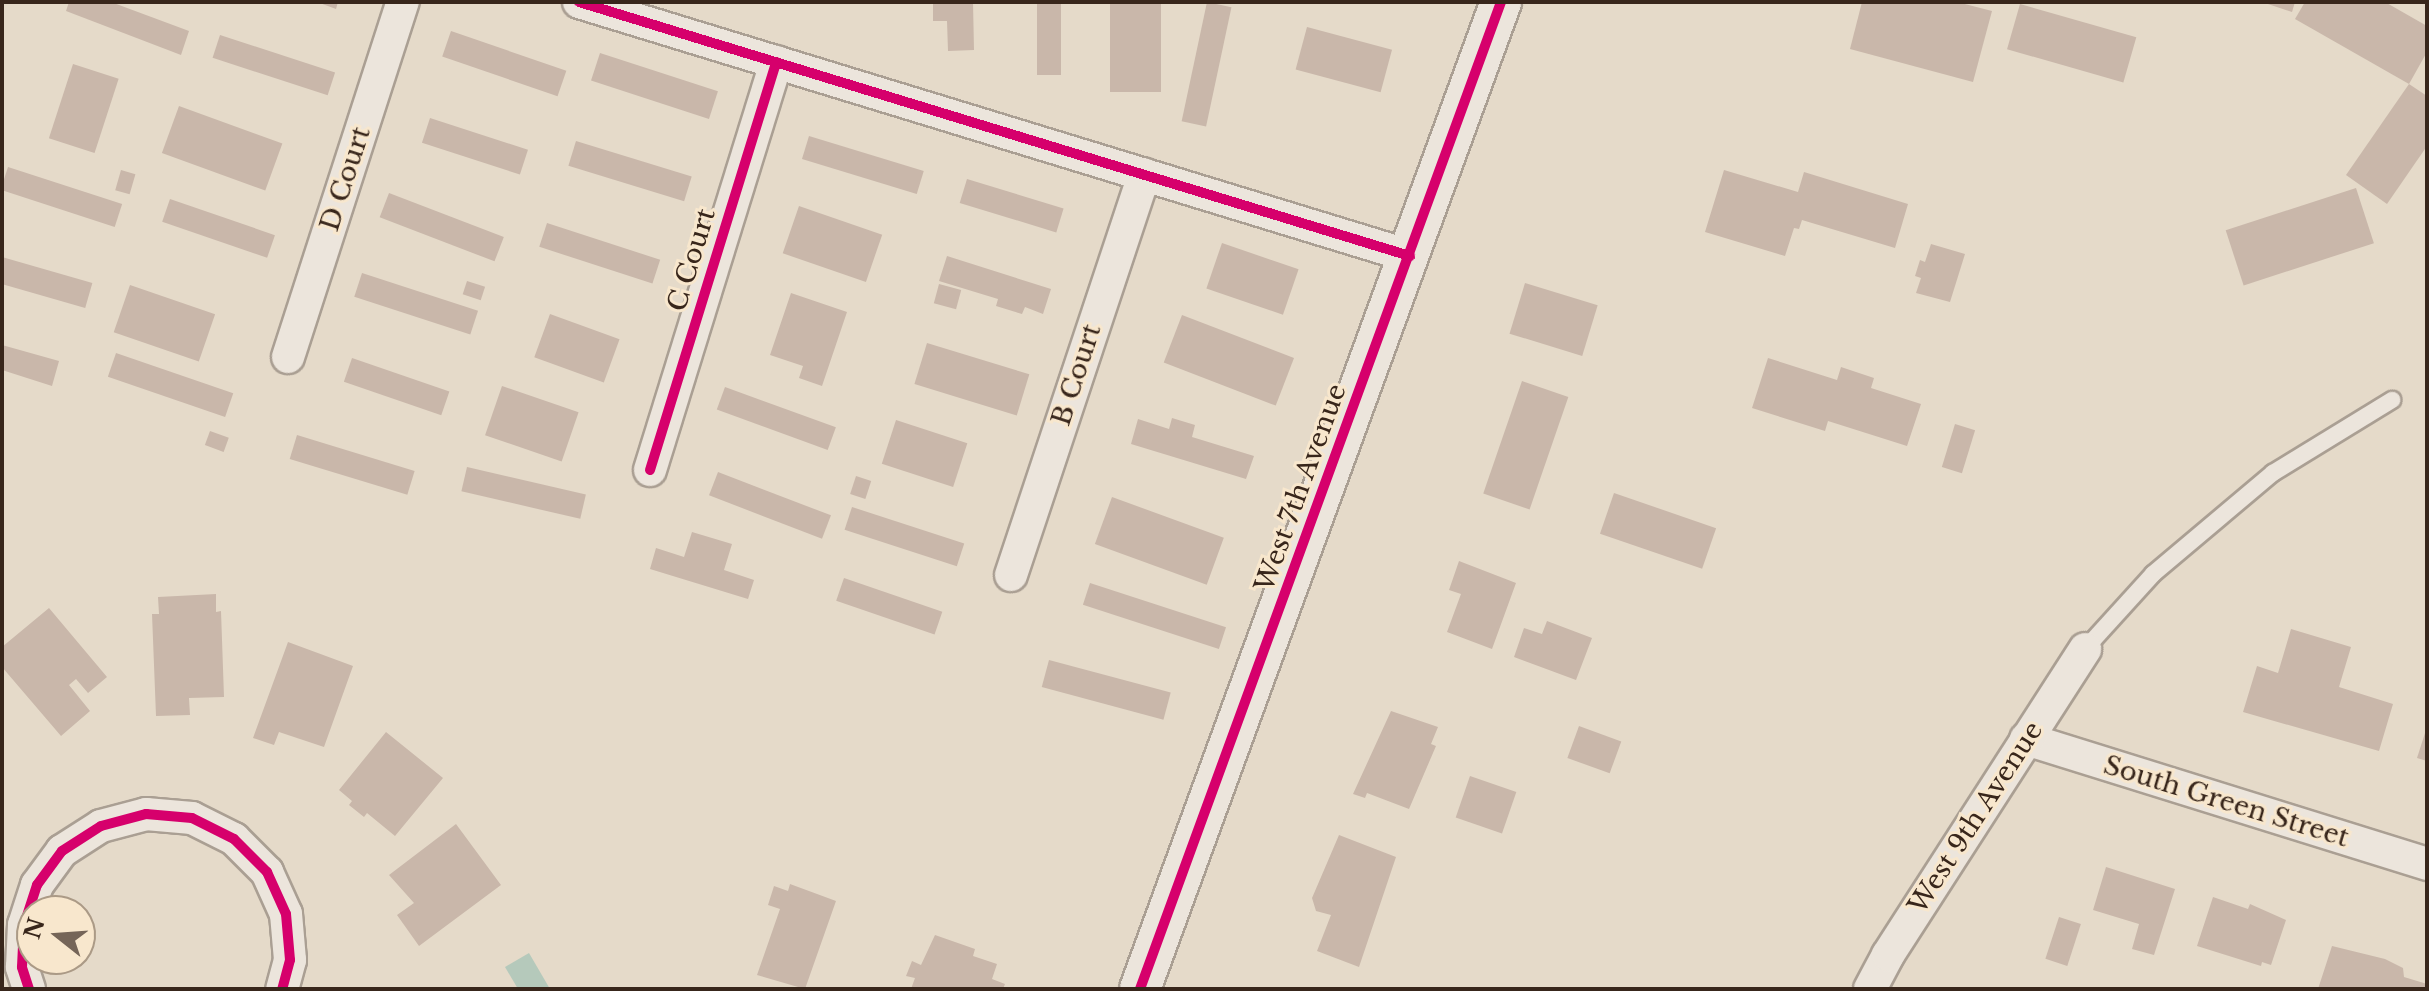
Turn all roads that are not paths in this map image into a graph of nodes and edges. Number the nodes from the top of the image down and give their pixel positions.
1 (403, 2) edge
2 (579, 2) edge
3 (1501, 2) edge
4 (776, 62) junction
5 (1144, 175) junction
6 (1410, 256) junction
7 (288, 357) dead end
8 (2392, 400) dead end
9 (650, 470) dead end
10 (1011, 575) dead end
11 (2085, 649) joint
12 (2026, 739) junction
13 (2427, 864) edge
14 (29, 989) edge
15 (282, 989) edge
16 (1140, 989) edge
17 (1870, 989) edge

1 - 7 street, D Court
2 - 4 street
3 - 6 street, West 7th Avenue
4 - 5 street
4 - 9 street, C Court
5 - 6 street
5 - 10 street, B Court
6 - 16 street, West 7th Avenue
8 - 11 lane
11 - 12 street, West 9th Avenue
12 - 13 street, South Green Street
12 - 17 street, West 9th Avenue
14 - 15 street

